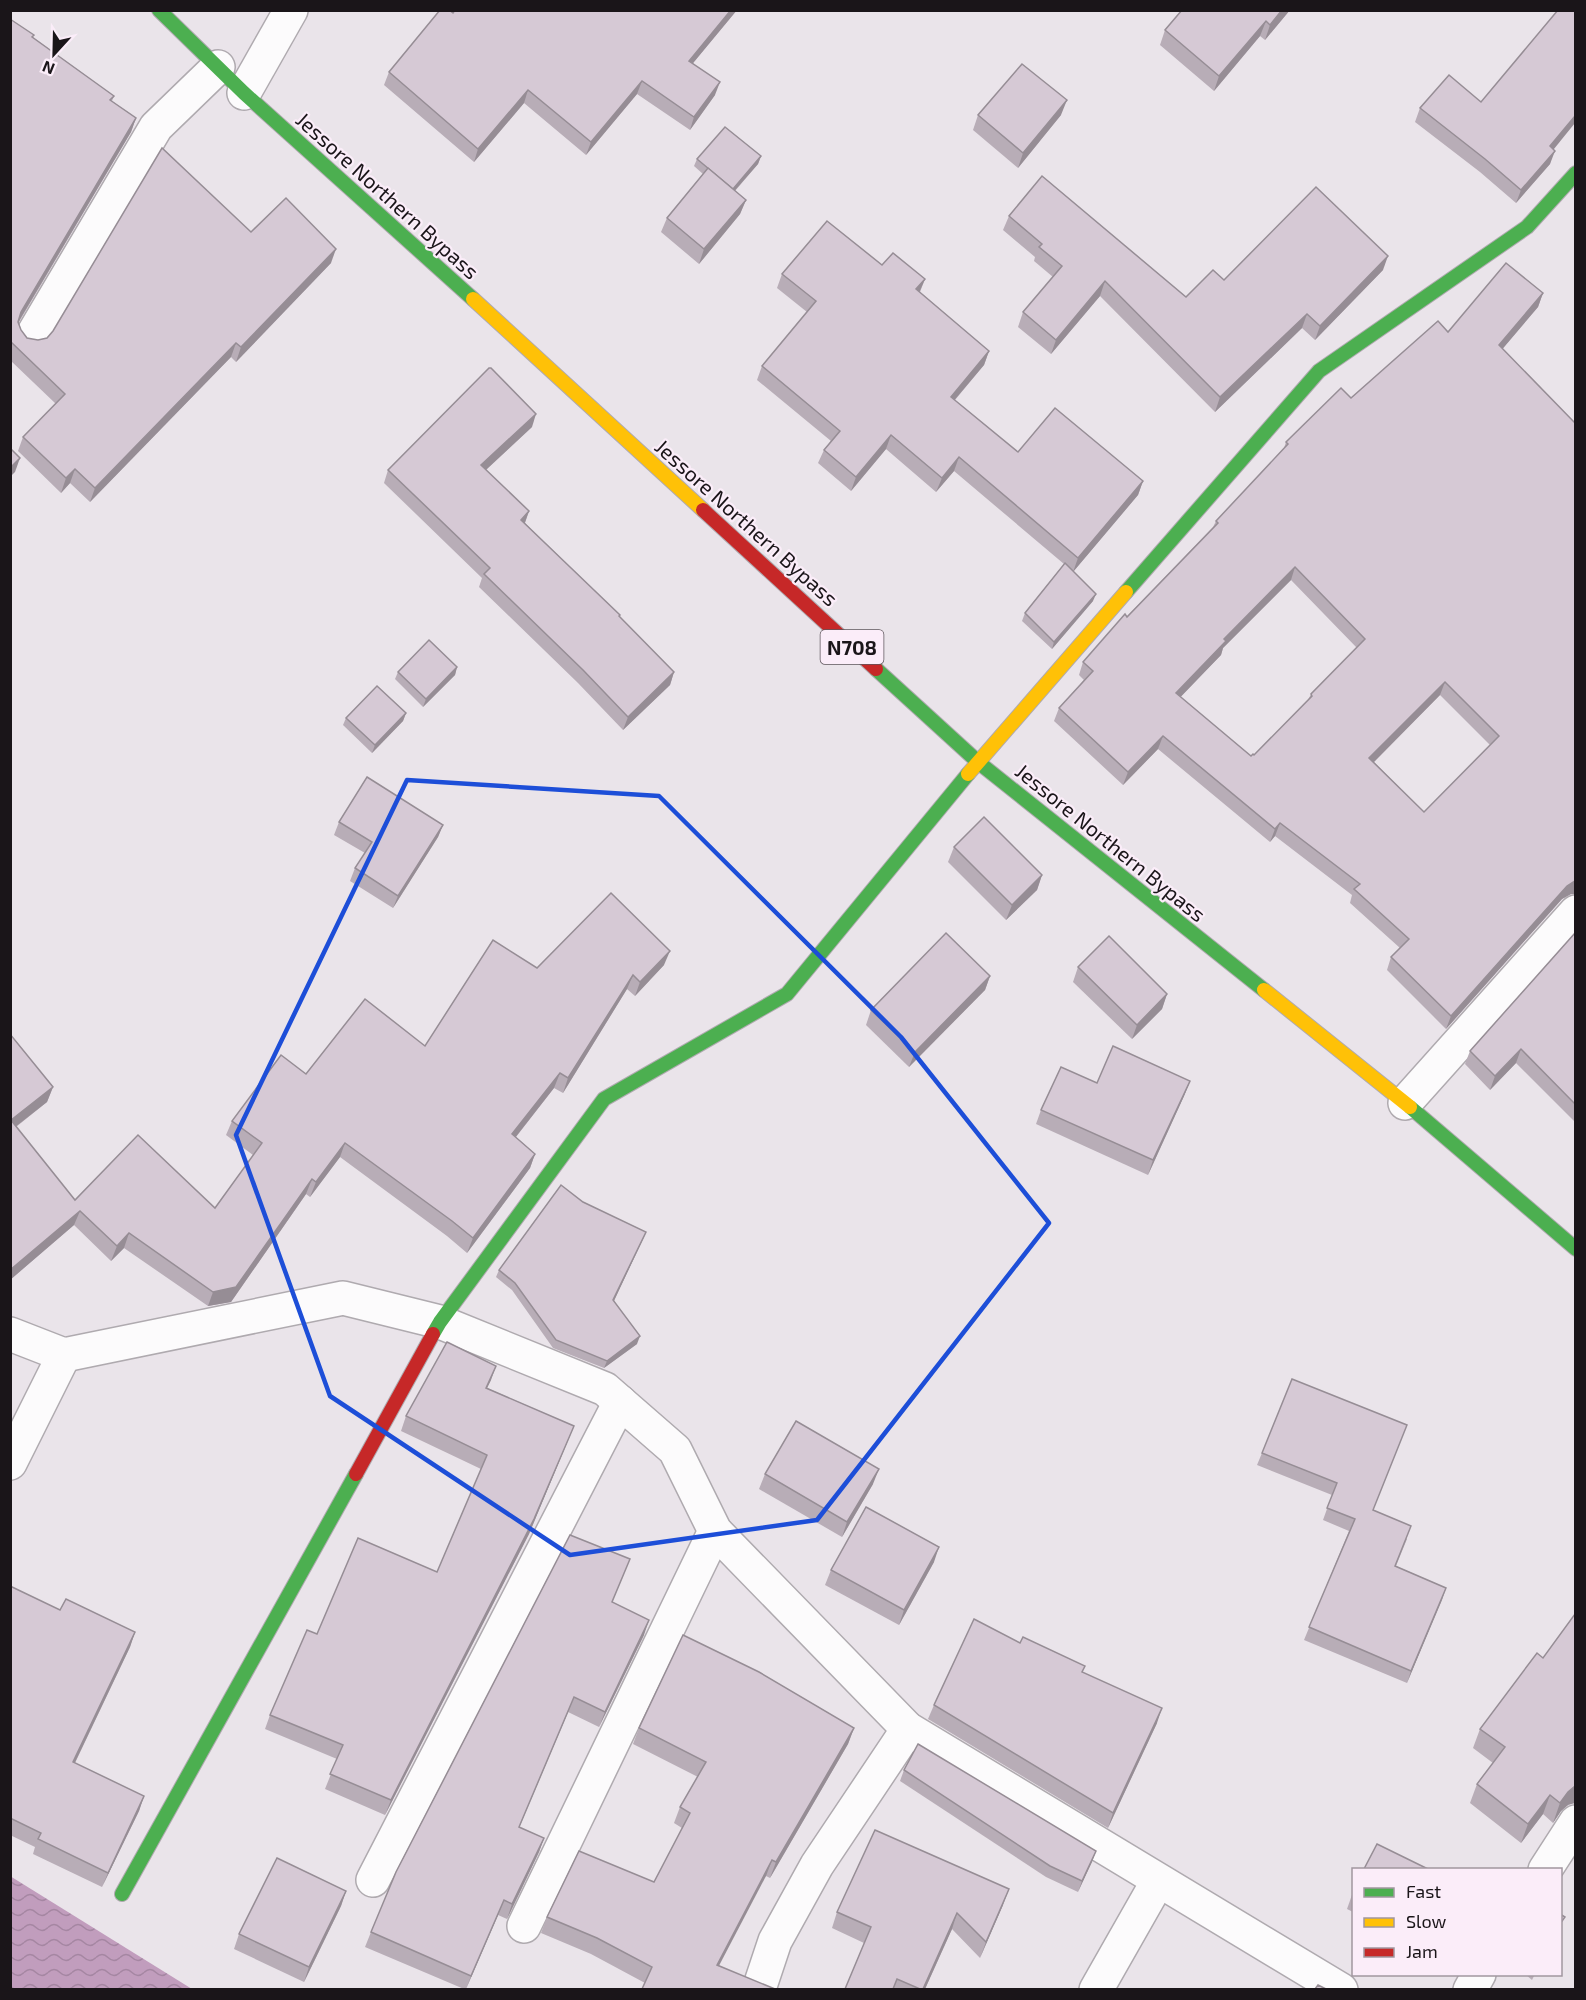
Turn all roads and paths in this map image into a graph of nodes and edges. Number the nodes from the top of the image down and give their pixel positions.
1 (159, 10) edge
2 (291, 10) edge
3 (218, 68) junction
4 (244, 93) junction
5 (1575, 172) edge
6 (32, 336) edge
7 (978, 762) junction
8 (1575, 912) edge
9 (1405, 1103) junction
10 (1575, 1250) edge
11 (440, 1322) junction
12 (10, 1334) edge
13 (64, 1355) junction
14 (620, 1402) junction
15 (10, 1463) edge
16 (715, 1531) junction
17 (908, 1729) junction
18 (1575, 1822) edge
19 (1546, 1868) edge
20 (373, 1880) dead end
21 (1158, 1881) junction
22 (122, 1894) dead end
23 (524, 1926) dead end
24 (1478, 1976) edge
25 (761, 1983) edge
26 (1096, 1989) edge
27 (1341, 1989) edge
28 (1470, 1989) edge

1 - 3 main road, Jessore Northern Bypass / N708
2 - 4 street
3 - 4 main road, Jessore Northern Bypass / N708
3 - 6 street
4 - 7 main road, Jessore Northern Bypass / N708
5 - 7 main road
7 - 9 main road, Jessore Northern Bypass / N708
7 - 11 main road
8 - 9 street
9 - 10 main road, Jessore Northern Bypass / N708
11 - 13 street
11 - 14 street
11 - 22 main road
12 - 13 street
13 - 15 street
14 - 16 street
14 - 20 street
16 - 17 street
16 - 23 street
17 - 21 street
17 - 25 street
18 - 19 street
21 - 26 street
21 - 27 street
24 - 28 street

